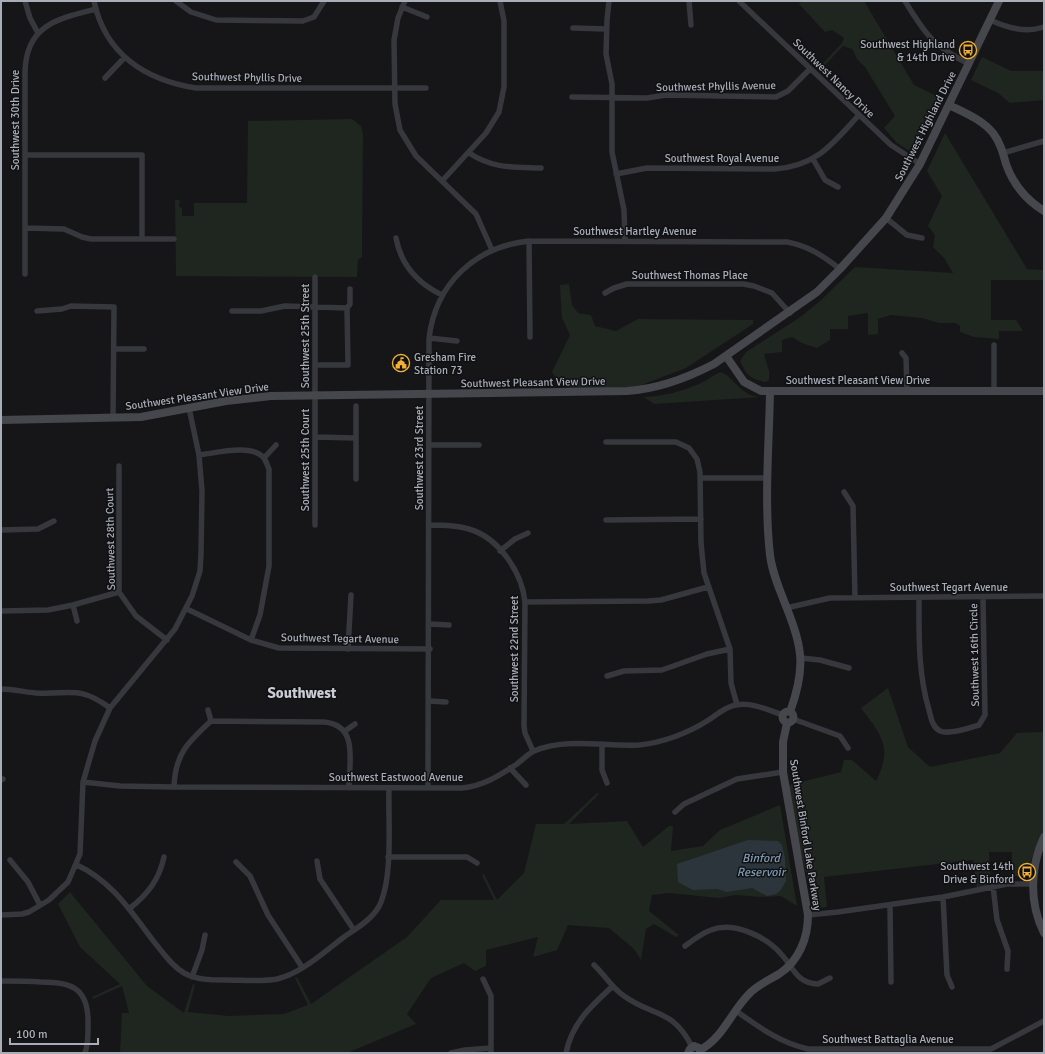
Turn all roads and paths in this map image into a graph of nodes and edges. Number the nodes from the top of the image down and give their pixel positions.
1 (25, 1) edge
2 (94, 1) edge
3 (176, 1) edge
4 (324, 1) edge
5 (500, 1) edge
6 (609, 1) edge
7 (689, 1) edge
8 (905, 1) edge
9 (999, 1) edge
10 (742, 2) edge
11 (403, 4) edge
12 (96, 9) junction
13 (427, 17) dead end
14 (990, 20) junction
15 (691, 25) dead end
16 (1044, 26) edge
17 (573, 28) dead end
18 (606, 29) junction
19 (38, 33) junction
20 (124, 58) junction
21 (969, 64) junction
22 (810, 69) junction
23 (105, 78) dead end
24 (394, 88) junction
25 (426, 88) dead end
26 (572, 97) dead end
27 (612, 97) junction
28 (949, 105) junction
29 (859, 116) junction
30 (1044, 142) edge
31 (469, 153) junction
32 (1003, 153) junction
33 (25, 155) junction
34 (813, 160) junction
35 (920, 164) junction
36 (541, 168) dead end
37 (616, 174) junction
38 (442, 181) junction
39 (838, 187) dead end
40 (1044, 211) edge
41 (886, 218) junction
42 (25, 228) junction
43 (396, 238) dead end
44 (922, 238) dead end
45 (142, 239) junction
46 (174, 239) dead end
47 (625, 240) junction
48 (529, 241) junction
49 (492, 250) junction
50 (840, 269) junction
51 (25, 274) dead end
52 (315, 277) dead end
53 (350, 289) dead end
54 (605, 294) dead end
55 (442, 295) junction
56 (315, 306) junction
57 (347, 308) junction
58 (37, 310) dead end
59 (232, 311) dead end
60 (790, 313) junction
61 (530, 337) dead end
62 (429, 338) junction
63 (457, 341) dead end
64 (994, 345) dead end
65 (114, 349) junction
66 (144, 349) dead end
67 (902, 352) dead end
68 (726, 356) junction
69 (316, 365) junction
70 (907, 391) junction
71 (994, 391) junction
72 (1044, 391) edge
73 (768, 392) junction
74 (315, 395) junction
75 (429, 395) junction
76 (356, 406) dead end
77 (189, 408) junction
78 (113, 418) junction
79 (1, 420) edge
80 (315, 437) junction
81 (356, 438) junction
82 (606, 442) dead end
83 (276, 445) dead end
84 (429, 445) junction
85 (479, 445) dead end
86 (199, 455) junction
87 (264, 458) junction
88 (119, 466) dead end
89 (701, 478) junction
90 (768, 478) junction
91 (356, 479) dead end
92 (844, 492) dead end
93 (701, 519) junction
94 (606, 520) dead end
95 (54, 521) dead end
96 (315, 525) dead end
97 (429, 525) junction
98 (1, 530) edge
99 (528, 533) dead end
100 (500, 551) junction
101 (708, 588) junction
102 (119, 592) junction
103 (351, 595) dead end
104 (1044, 596) edge
105 (983, 597) junction
106 (855, 598) junction
107 (919, 598) junction
108 (525, 602) junction
109 (73, 605) junction
110 (786, 608) junction
111 (187, 609) junction
112 (1, 611) edge
113 (78, 621) dead end
114 (430, 624) junction
115 (449, 625) dead end
116 (167, 640) junction
117 (251, 640) junction
118 (348, 649) junction
119 (430, 649) junction
120 (730, 649) junction
121 (801, 658) junction
122 (849, 668) dead end
123 (607, 676) dead end
124 (1, 689) edge
125 (429, 701) junction
126 (446, 702) dead end
127 (737, 705) junction
128 (110, 708) junction
129 (208, 710) dead end
130 (788, 717) junction
131 (211, 721) junction
132 (355, 724) dead end
133 (345, 731) junction
134 (602, 744) junction
135 (848, 748) dead end
136 (533, 752) junction
137 (510, 768) junction
138 (783, 772) junction
139 (83, 782) junction
140 (607, 783) dead end
141 (526, 785) dead end
142 (174, 787) junction
143 (349, 788) junction
144 (388, 788) junction
145 (428, 788) junction
146 (675, 812) dead end
147 (1044, 837) edge
148 (388, 856) junction
149 (164, 857) dead end
150 (10, 860) dead end
151 (317, 861) dead end
152 (236, 862) dead end
153 (477, 863) dead end
154 (77, 865) junction
155 (1033, 884) junction
156 (993, 886) junction
157 (944, 897) junction
158 (40, 905) junction
159 (890, 905) junction
160 (128, 909) junction
161 (1, 915) edge
162 (808, 915) junction
163 (354, 930) junction
164 (1044, 933) edge
165 (205, 935) dead end
166 (685, 946) dead end
167 (594, 965) dead end
168 (789, 965) junction
169 (302, 967) junction
170 (1006, 968) dead end
171 (192, 977) junction
172 (830, 978) dead end
173 (483, 979) dead end
174 (1, 981) edge
175 (891, 982) dead end
176 (613, 986) junction
177 (952, 988) dead end
178 (736, 1011) junction
179 (1043, 1023) edge
180 (491, 1051) edge
181 (695, 1051) edge
182 (990, 1051) edge
183 (85, 1053) edge
184 (452, 1053) edge
185 (566, 1053) edge

1 - 19 street
2 - 12 street, Southwest Phyllis Drive
3 - 4 street
5 - 31 street
6 - 18 street
7 - 15 street
8 - 21 street
9 - 14 street, Southwest Highland Drive
10 - 22 street, Southwest Nancy Drive
11 - 13 street
11 - 24 street
12 - 19 street, Southwest 30th Drive
12 - 20 street, Southwest Phyllis Drive
14 - 16 street
14 - 21 street, Southwest Highland Drive
17 - 18 street
18 - 27 street
19 - 33 street, Southwest 30th Drive
20 - 23 street
20 - 24 street, Southwest Phyllis Drive
21 - 28 street, Southwest Highland Drive
22 - 27 street, Southwest Phyllis Avenue
22 - 29 street, Southwest Nancy Drive
24 - 25 street, Southwest Phyllis Drive
24 - 38 street
26 - 27 street, Southwest Phyllis Avenue
27 - 37 street
28 - 32 street
28 - 35 street, Southwest Highland Drive
29 - 34 street, Southwest Royal Avenue
29 - 35 street, Southwest Nancy Drive
30 - 32 street
31 - 36 street
31 - 38 street
32 - 40 street
33 - 42 street, Southwest 30th Drive
33 - 45 street
34 - 37 street, Southwest Royal Avenue
34 - 39 street
35 - 41 street, Southwest Highland Drive
37 - 47 street
38 - 49 street
41 - 44 street
41 - 50 street, Southwest Highland Drive
42 - 45 street
42 - 51 street, Southwest 30th Drive
43 - 55 street
45 - 46 street
47 - 48 street, Southwest Hartley Avenue
47 - 50 street, Southwest Hartley Avenue
48 - 49 street, Southwest Hartley Avenue
48 - 61 street
49 - 55 street, Southwest Hartley Avenue
50 - 60 street, Southwest Highland Drive
52 - 56 street, Southwest 25th Street
53 - 57 street
54 - 60 street, Southwest Thomas Place
55 - 62 street, Southwest 23rd Street
56 - 57 street
56 - 59 street
56 - 69 street, Southwest 25th Street
57 - 69 street
58 - 65 street
60 - 68 street, Southwest Highland Drive
62 - 63 street
62 - 75 street, Southwest 23rd Street
64 - 71 street
65 - 66 street
65 - 78 street
67 - 70 street
68 - 73 street, Southwest Pleasant View Drive
68 - 75 street, Southwest Pleasant View Drive
69 - 74 street, Southwest 25th Street
70 - 71 street, Southwest Pleasant View Drive
70 - 73 street, Southwest Pleasant View Drive
71 - 72 street, Southwest Pleasant View Drive
73 - 90 street, Southwest Binford Lake Parkway
74 - 75 street, Southwest Pleasant View Drive
74 - 77 street, Southwest Pleasant View Drive
74 - 80 street, Southwest 25th Court
75 - 84 street, Southwest 23rd Street
76 - 81 street
77 - 78 street, Southwest Pleasant View Drive
77 - 86 street
78 - 79 street, Southwest Pleasant View Drive
80 - 81 street
80 - 96 street, Southwest 25th Court
81 - 91 street
82 - 89 street
83 - 87 street
84 - 85 street
84 - 97 street, Southwest 23rd Street
86 - 87 street
86 - 111 street
87 - 117 street
88 - 102 street, Southwest 28th Court
89 - 90 street
89 - 93 street
90 - 110 street, Southwest Binford Lake Parkway
92 - 106 street
93 - 94 street
93 - 101 street
95 - 98 street
97 - 100 street, Southwest 22nd Street
97 - 114 street, Southwest 23rd Street
99 - 100 street
100 - 108 street, Southwest 22nd Street
101 - 108 street
101 - 120 street
102 - 109 street
102 - 116 street, Southwest 28th Court
103 - 118 street
104 - 105 street, Southwest Tegart Avenue
105 - 107 street, Southwest Tegart Avenue
105 - 107 street, Southwest 16th Circle
106 - 107 street, Southwest Tegart Avenue
106 - 110 street, Southwest Tegart Avenue
108 - 136 street, Southwest 22nd Street
109 - 112 street
109 - 113 street
110 - 121 street, Southwest Binford Lake Parkway
111 - 116 street
111 - 117 street, Southwest Tegart Avenue
114 - 115 street
114 - 119 street, Southwest 23rd Street
116 - 128 street
117 - 118 street, Southwest Tegart Avenue
118 - 119 street, Southwest Tegart Avenue
119 - 125 street, Southwest 23rd Street
120 - 123 street
120 - 127 street
121 - 122 street
121 - 130 street, Southwest Binford Lake Parkway
124 - 128 street
125 - 126 street
125 - 145 street, Southwest 23rd Street
127 - 130 street
127 - 134 street, Southwest Eastwood Avenue
128 - 139 street
129 - 131 street
130 - 135 street
130 - 138 street, Southwest Binford Lake Parkway
131 - 133 street
131 - 142 street
132 - 133 street
133 - 143 street
134 - 136 street, Southwest Eastwood Avenue
134 - 140 street
136 - 137 street, Southwest Eastwood Avenue
137 - 141 street
137 - 145 street, Southwest Eastwood Avenue
138 - 146 street
138 - 162 street, Southwest Binford Lake Parkway
139 - 142 street, Southwest Eastwood Avenue
139 - 154 street
142 - 143 street, Southwest Eastwood Avenue
143 - 144 street, Southwest Eastwood Avenue
144 - 145 street, Southwest Eastwood Avenue
144 - 148 street
147 - 155 street
148 - 153 street
148 - 163 street
149 - 160 street
150 - 158 street
151 - 163 street
152 - 169 street
154 - 158 street
154 - 160 street
155 - 156 street
155 - 164 street
156 - 157 street
156 - 170 street
157 - 159 street
157 - 177 street
158 - 161 street
159 - 162 street
159 - 175 street
160 - 171 street
162 - 168 street, Southwest Binford Lake Parkway
163 - 169 street
165 - 171 street
166 - 168 street
167 - 176 street
168 - 172 street
168 - 178 street, Southwest Binford Lake Parkway
169 - 171 street
173 - 180 street
174 - 183 street
176 - 181 street
176 - 185 street
178 - 181 street, Southwest Binford Lake Parkway
178 - 182 street, Southwest Battaglia Avenue
179 - 182 street, Southwest Battaglia Avenue
180 - 184 street

